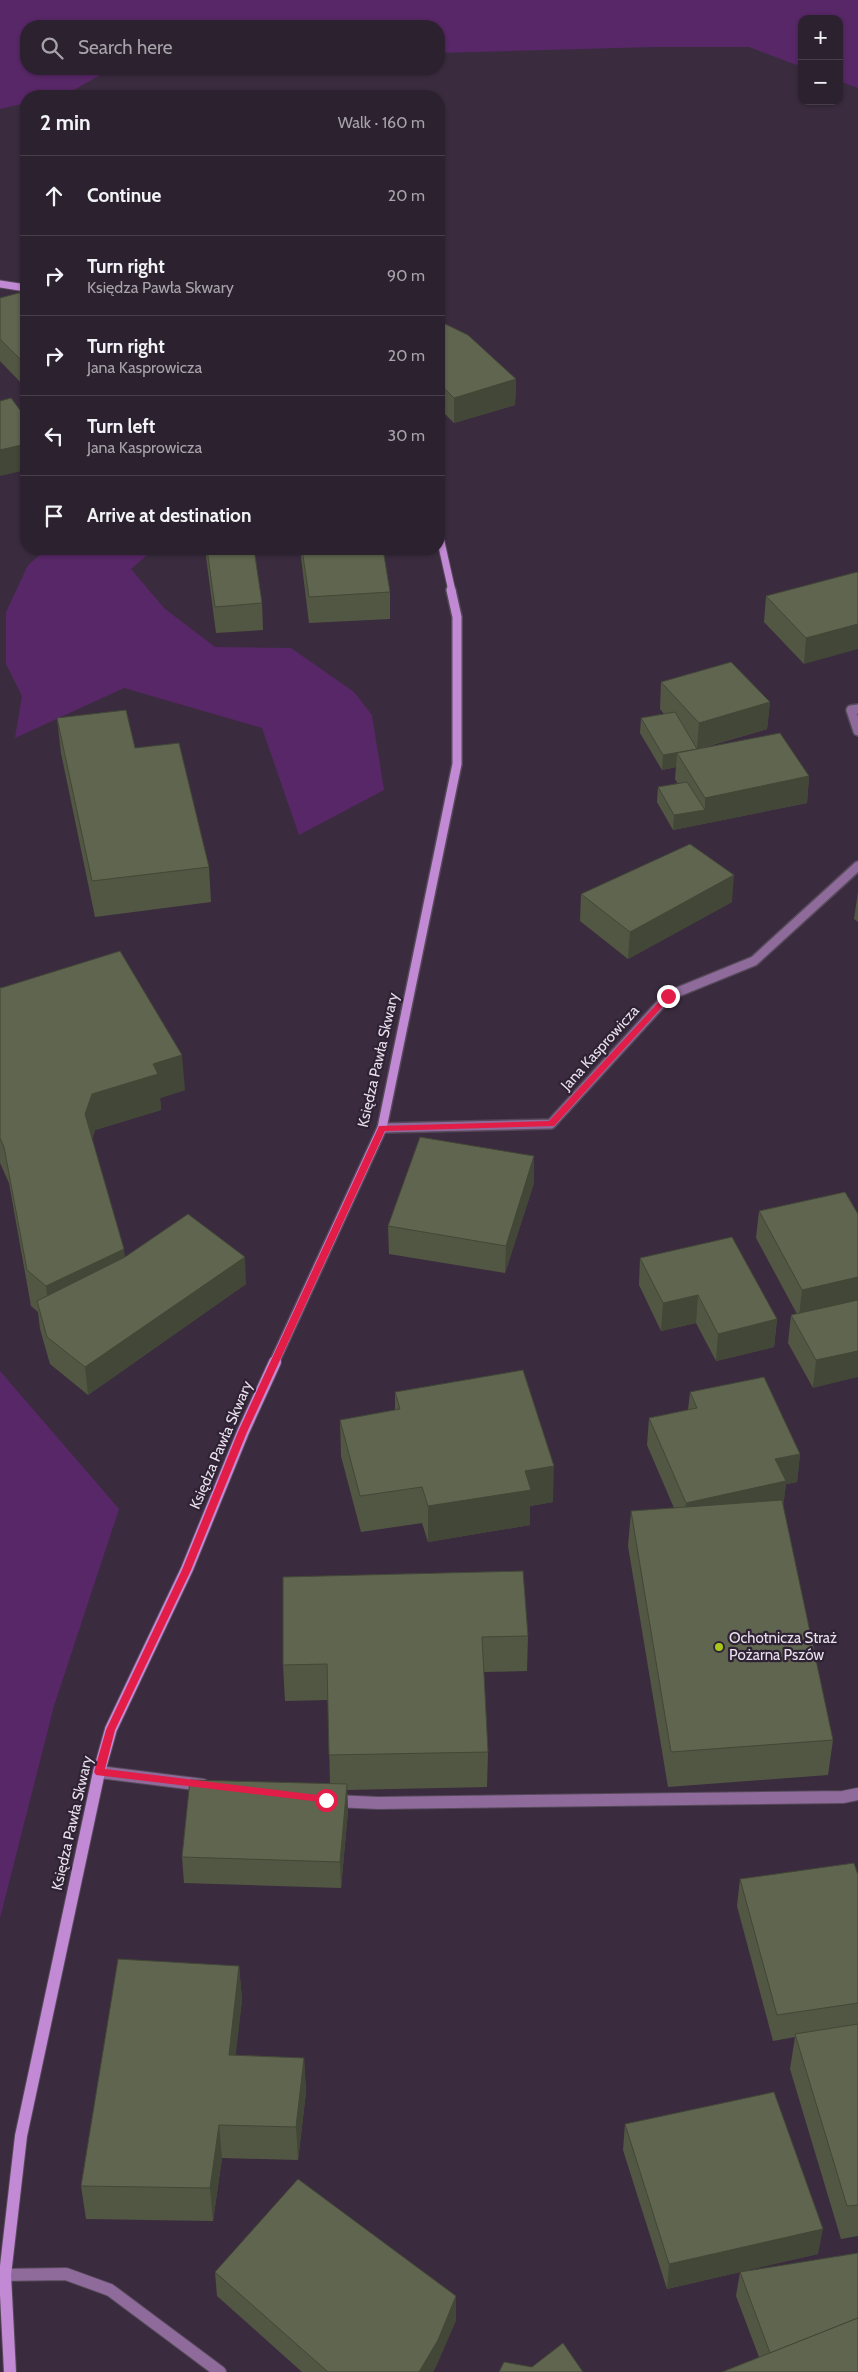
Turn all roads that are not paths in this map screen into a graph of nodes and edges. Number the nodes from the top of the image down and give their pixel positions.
1 (0, 284) edge
2 (20, 287) edge
3 (444, 555) edge
4 (858, 709) edge
5 (858, 732) edge
6 (858, 866) edge
7 (382, 1128) junction
8 (99, 1772) junction
9 (211, 1786) edge
10 (858, 1794) edge
11 (326, 1800) edge
12 (2, 2275) edge
13 (10, 2372) edge
14 (220, 2372) edge

1 - 2 main road
3 - 7 main road, Księdza Pawła Skwary
4 - 5 street
6 - 7 street, Jana Kasprowicza
7 - 8 main road, Księdza Pawła Skwary
8 - 9 street
8 - 12 main road, Księdza Pawła Skwary
10 - 11 street
12 - 13 main road, Księdza Pawła Skwary
12 - 14 street

